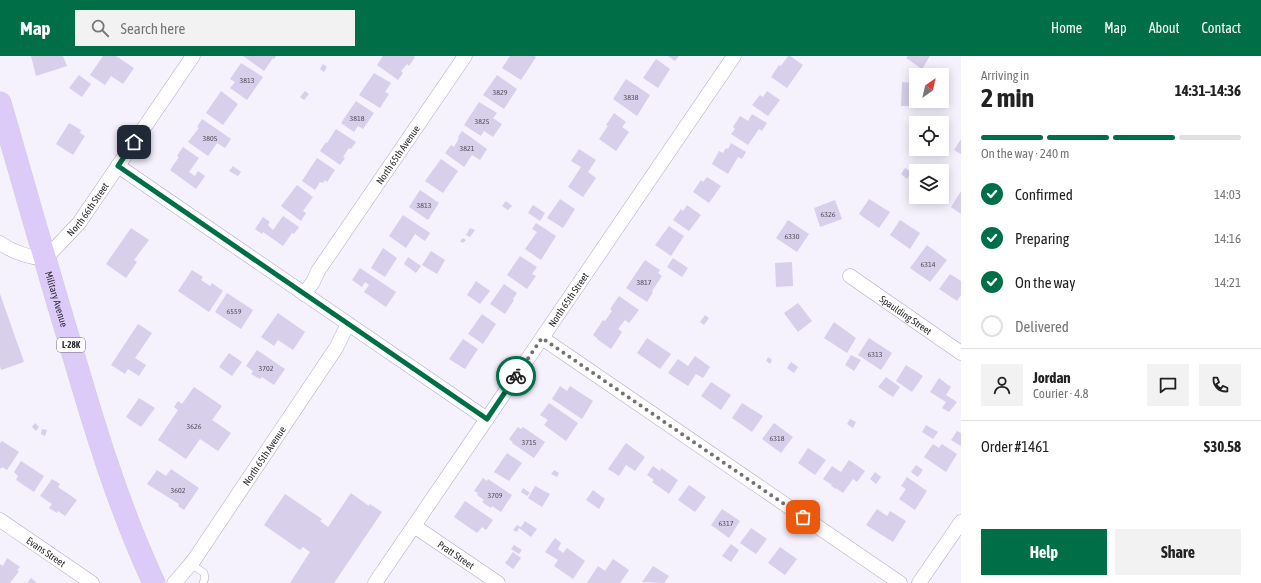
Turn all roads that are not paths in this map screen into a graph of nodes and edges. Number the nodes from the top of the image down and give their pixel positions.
1 (192, 56) edge
2 (465, 56) edge
3 (734, 56) edge
4 (0, 103) edge
5 (118, 166) junction
6 (0, 243) edge
7 (45, 259) junction
8 (850, 276) dead end
9 (304, 294) junction
10 (348, 324) junction
11 (542, 338) junction
12 (961, 353) edge
13 (487, 419) junction
14 (0, 520) edge
15 (961, 522) edge
16 (414, 526) junction
17 (191, 564) junction
18 (92, 583) edge
19 (154, 583) edge
20 (174, 583) edge
21 (203, 583) edge
22 (375, 583) edge
23 (498, 583) edge
24 (900, 583) edge
25 (920, 583) edge

1 - 5 street, North 66th Street
2 - 9 street, North 65th Avenue
3 - 11 street, North 65th Street
4 - 7 main road, Military Avenue / L-28K
5 - 7 street, North 66th Street
5 - 9 street
6 - 7 street
7 - 19 main road, Military Avenue / L-28K
8 - 12 street, Spaulding Street
9 - 10 street
10 - 13 street
10 - 17 street, North 65th Avenue
11 - 13 street, North 65th Street
11 - 24 street
13 - 16 street, North 65th Street
14 - 18 street, Evans Street
15 - 25 street
16 - 22 street, North 65th Street
16 - 23 street, Pratt Street
17 - 20 street, North 65th Avenue
17 - 21 lane

